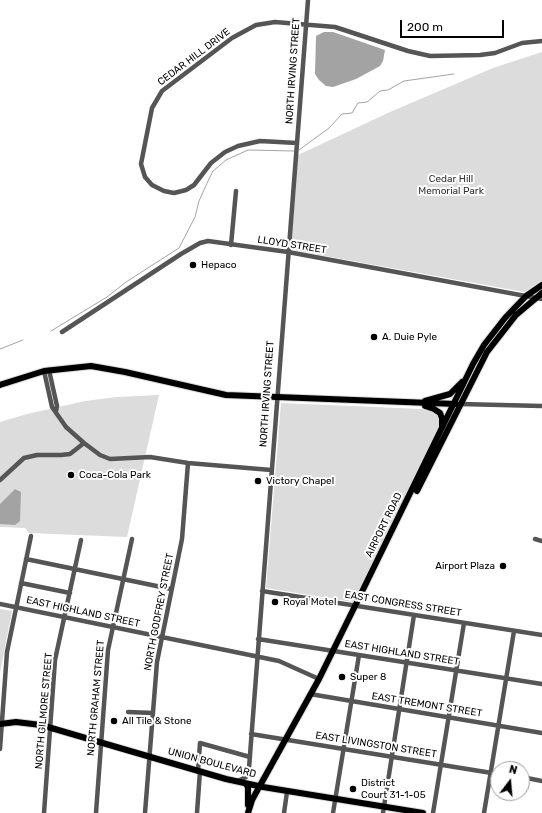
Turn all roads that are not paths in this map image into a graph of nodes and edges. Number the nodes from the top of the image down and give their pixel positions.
1 (308, 0) edge
2 (306, 24) junction
3 (542, 41) edge
4 (297, 143) junction
5 (236, 191) dead end
6 (231, 245) junction
7 (288, 252) junction
8 (542, 285) edge
9 (542, 293) edge
10 (526, 296) junction
11 (539, 298) edge
12 (62, 332) dead end
13 (46, 370) junction
14 (466, 378) junction
15 (0, 385) edge
16 (276, 397) junction
17 (416, 403) junction
18 (457, 404) junction
19 (542, 406) edge
20 (442, 428) junction
21 (84, 443) junction
22 (188, 463) junction
23 (271, 470) junction
24 (0, 480) edge
25 (31, 536) dead end
26 (132, 539) dead end
27 (535, 539) dead end
28 (81, 540) dead end
29 (542, 541) edge
30 (26, 559) junction
31 (75, 569) junction
32 (123, 579) junction
33 (21, 583) junction
34 (171, 589) junction
35 (262, 591) junction
36 (70, 593) junction
37 (0, 604) edge
38 (357, 606) junction
39 (16, 607) junction
40 (414, 615) junction
41 (65, 617) junction
42 (464, 623) junction
43 (113, 627) junction
44 (514, 631) junction
45 (542, 635) edge
46 (162, 637) junction
47 (258, 639) junction
48 (334, 651) junction
49 (359, 655) junction
50 (257, 657) junction
51 (408, 663) junction
52 (456, 670) junction
53 (319, 678) junction
54 (505, 678) junction
55 (542, 684) edge
56 (312, 695) junction
57 (351, 702) junction
58 (400, 710) junction
59 (128, 712) dead end
60 (153, 713) junction
61 (449, 718) junction
62 (1, 723) edge
63 (498, 725) junction
64 (51, 728) junction
65 (542, 733) edge
66 (251, 734) junction
67 (287, 739) junction
68 (101, 743) junction
69 (0, 749) edge
70 (343, 749) junction
71 (150, 757) junction
72 (250, 757) junction
73 (392, 757) junction
74 (493, 761) edge
75 (441, 764) junction
76 (199, 771) junction
77 (490, 772) edge
78 (490, 778) edge
79 (530, 779) edge
80 (234, 781) junction
81 (542, 781) edge
82 (246, 784) junction
83 (261, 787) junction
84 (287, 792) junction
85 (335, 799) junction
86 (384, 810) edge
87 (44, 813) edge
88 (96, 813) edge
89 (145, 813) edge
90 (197, 813) edge
91 (248, 813) edge
92 (284, 813) edge
93 (333, 813) edge
94 (423, 813) edge
95 (433, 813) edge
96 (484, 813) edge

1 - 2 street, NORTH IRVING STREET
2 - 3 street, CEDAR HILL DRIVE
2 - 4 street, NORTH IRVING STREET
2 - 4 street, CEDAR HILL DRIVE
4 - 7 street, NORTH IRVING STREET
5 - 6 street
6 - 7 street, LLOYD STREET
6 - 12 street, LLOYD STREET
7 - 10 street, LLOYD STREET
7 - 16 street, NORTH IRVING STREET
8 - 10 main road, AIRPORT ROAD
9 - 11 main road, AIRPORT ROAD
10 - 11 street, LLOYD STREET
10 - 14 main road, AIRPORT ROAD
11 - 18 main road, AIRPORT ROAD
13 - 15 main road
13 - 16 main road
13 - 21 street
14 - 17 main road
14 - 18 main road, AIRPORT ROAD
16 - 17 main road
16 - 23 street, NORTH IRVING STREET
17 - 18 main road
17 - 20 main road
18 - 19 street
18 - 20 main road, AIRPORT ROAD
18 - 38 main road, AIRPORT ROAD
20 - 38 main road, AIRPORT ROAD
21 - 22 street
21 - 24 street
22 - 23 street
22 - 34 street, NORTH GODFREY STREET
23 - 35 street, NORTH IRVING STREET
25 - 30 street
26 - 32 street, NORTH GRAHAM STREET
27 - 29 street
28 - 31 street, NORTH GILMORE STREET
30 - 31 street
30 - 33 street
31 - 32 street
31 - 36 street, NORTH GILMORE STREET
32 - 34 street
32 - 43 street, NORTH GRAHAM STREET
33 - 36 street
33 - 39 street
34 - 46 street, NORTH GODFREY STREET
35 - 38 street, EAST CONGRESS STREET
35 - 47 street, NORTH IRVING STREET
36 - 41 street, NORTH GILMORE STREET
37 - 39 street, EAST HIGHLAND STREET
38 - 40 street, EAST CONGRESS STREET
38 - 48 main road, AIRPORT ROAD
39 - 41 street, EAST HIGHLAND STREET
39 - 62 street
40 - 42 street, EAST CONGRESS STREET
40 - 51 street
41 - 43 street, EAST HIGHLAND STREET
41 - 64 street, NORTH GILMORE STREET
42 - 44 street, EAST CONGRESS STREET
42 - 52 street
43 - 46 street, EAST HIGHLAND STREET
43 - 68 street, NORTH GRAHAM STREET
44 - 45 street, EAST CONGRESS STREET
44 - 54 street
46 - 50 street, EAST HIGHLAND STREET
46 - 60 street, NORTH GODFREY STREET
47 - 48 street, EAST HIGHLAND STREET
47 - 50 street, NORTH IRVING STREET
48 - 49 street, EAST HIGHLAND STREET
48 - 53 main road, AIRPORT ROAD
48 - 56 main road, AIRPORT ROAD
49 - 51 street, EAST HIGHLAND STREET
49 - 57 street
50 - 53 street, EAST HIGHLAND STREET
50 - 66 street, NORTH IRVING STREET
51 - 52 street, EAST HIGHLAND STREET
51 - 58 street
52 - 54 street, EAST HIGHLAND STREET
52 - 61 street
53 - 56 main road, AIRPORT ROAD
54 - 55 street, EAST HIGHLAND STREET
54 - 63 street
56 - 57 street, EAST TREMONT STREET
56 - 67 main road, AIRPORT ROAD
57 - 58 street, EAST TREMONT STREET
57 - 70 street
58 - 61 street, EAST TREMONT STREET
58 - 73 street
59 - 60 street
60 - 71 street, NORTH GODFREY STREET
61 - 63 street, EAST TREMONT STREET
61 - 75 street
62 - 64 main road, UNION BOULEVARD
62 - 69 street
63 - 65 street, EAST TREMONT STREET
63 - 74 street
64 - 68 main road, UNION BOULEVARD
64 - 87 street, NORTH GILMORE STREET
66 - 67 street, EAST LIVINGSTON STREET
66 - 72 street, NORTH IRVING STREET
67 - 70 street, EAST LIVINGSTON STREET
67 - 83 main road, AIRPORT ROAD
68 - 71 main road, UNION BOULEVARD
68 - 88 street, NORTH GRAHAM STREET
70 - 73 street, EAST LIVINGSTON STREET
70 - 85 street
71 - 76 main road, UNION BOULEVARD
71 - 89 street, NORTH GODFREY STREET
72 - 76 street
72 - 80 street, NORTH IRVING STREET
73 - 75 street, EAST LIVINGSTON STREET
73 - 86 street
75 - 77 street, EAST LIVINGSTON STREET
75 - 95 street
76 - 80 main road, UNION BOULEVARD
76 - 90 street
78 - 96 street
79 - 81 street
80 - 82 main road, UNION BOULEVARD
82 - 83 main road, UNION BOULEVARD
82 - 91 main road
83 - 84 main road, UNION BOULEVARD
83 - 91 main road
84 - 85 main road, UNION BOULEVARD
84 - 92 street
85 - 86 main road, UNION BOULEVARD
85 - 93 street
86 - 94 main road, UNION BOULEVARD

